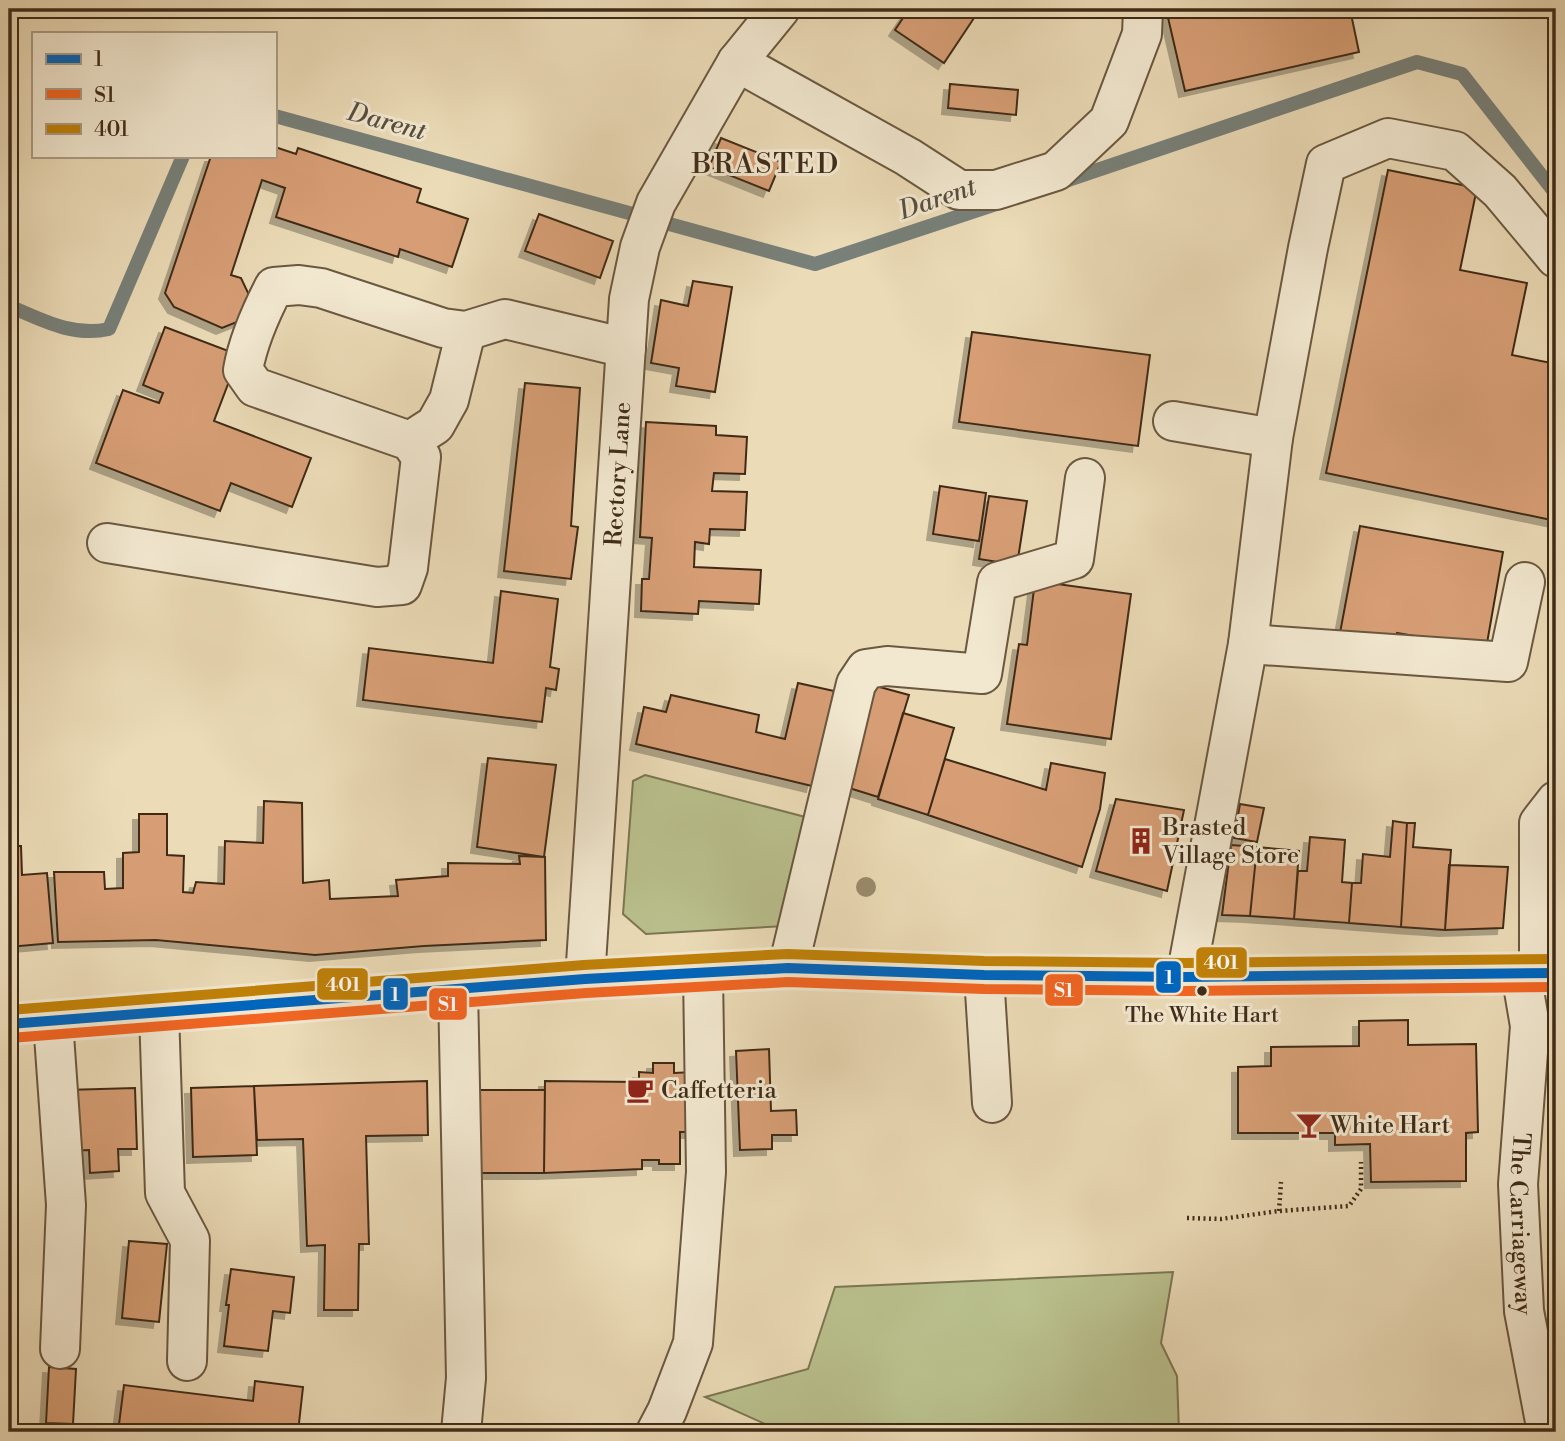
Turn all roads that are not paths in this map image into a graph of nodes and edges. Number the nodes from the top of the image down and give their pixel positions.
1 (780, 9) edge
2 (1143, 9) edge
3 (737, 62) junction
4 (1556, 258) edge
5 (466, 331) junction
6 (626, 348) junction
7 (1173, 421) dead end
8 (1273, 438) junction
9 (410, 441) junction
10 (1085, 478) dead end
11 (107, 543) dead end
12 (1525, 582) dead end
13 (1248, 644) junction
14 (1556, 801) edge
15 (789, 968) junction
16 (703, 973) junction
17 (1539, 974) edge
18 (984, 975) junction
19 (1186, 977) junction
20 (585, 979) junction
21 (458, 989) junction
22 (159, 1012) junction
23 (53, 1021) junction
24 (9, 1024) edge
25 (992, 1103) dead end
26 (61, 1349) dead end
27 (187, 1362) dead end
28 (461, 1432) edge
29 (656, 1432) edge
30 (1547, 1432) edge

1 - 3 street, Rectory Lane
2 - 3 street
3 - 6 street, Rectory Lane
4 - 8 street
5 - 6 street
5 - 9 street
5 - 9 street
6 - 20 street, Rectory Lane
7 - 8 street
8 - 13 street
9 - 11 street
10 - 15 street
12 - 13 street
13 - 19 street
14 - 17 street, The Carriageway
15 - 16 main road
15 - 18 main road
16 - 20 main road
16 - 29 street
17 - 19 main road
17 - 30 street, The Carriageway
18 - 19 main road
18 - 25 street
20 - 21 main road
21 - 22 main road
21 - 28 street
22 - 23 main road
22 - 27 street
23 - 24 main road
23 - 26 street

